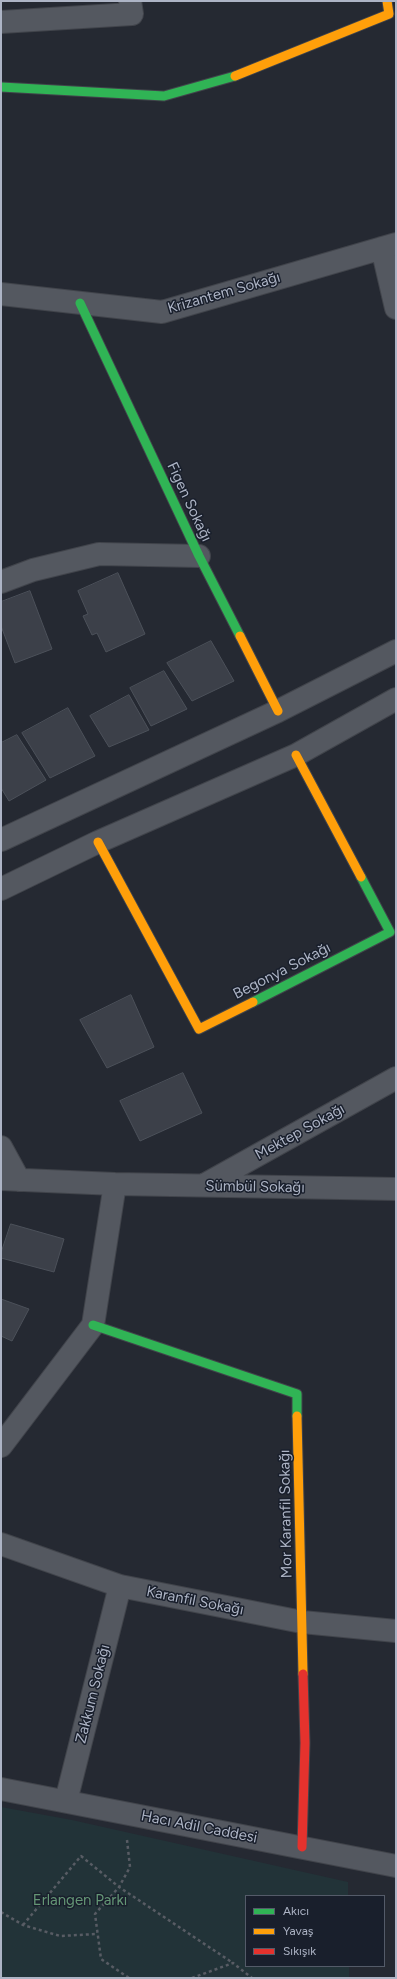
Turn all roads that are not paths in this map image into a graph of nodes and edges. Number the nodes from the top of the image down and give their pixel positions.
1 (130, 1) edge
2 (387, 1) edge
3 (1, 22) edge
4 (1, 87) edge
5 (389, 246) edge
6 (1, 294) edge
7 (80, 303) junction
8 (396, 308) edge
9 (198, 556) junction
10 (1, 582) edge
11 (396, 651) edge
12 (396, 699) edge
13 (278, 711) junction
14 (296, 755) junction
15 (1, 840) edge
16 (98, 842) junction
17 (1, 889) edge
18 (396, 1078) edge
19 (1, 1147) edge
20 (10, 1180) edge
21 (115, 1184) junction
22 (203, 1186) junction
23 (396, 1189) edge
24 (92, 1326) junction
25 (1, 1446) edge
26 (1, 1544) edge
27 (120, 1586) junction
28 (302, 1622) junction
29 (396, 1631) edge
30 (1, 1789) edge
31 (66, 1801) junction
32 (302, 1847) junction
33 (396, 1866) edge

1 - 3 street
2 - 4 street
5 - 7 street, Krizantem Sokağı
5 - 8 street
6 - 7 street, Krizantem Sokağı
7 - 9 street, Figen Sokağı
9 - 10 street
9 - 13 street, Figen Sokağı
11 - 13 street
12 - 14 street
13 - 15 street
14 - 16 street
14 - 16 street, Begonya Sokağı
16 - 17 street
18 - 22 street, Mektep Sokağı
19 - 20 street
20 - 21 street, Sümbül Sokağı
21 - 22 street, Sümbül Sokağı
21 - 24 street
22 - 23 street, Sümbül Sokağı
24 - 25 street
24 - 28 street, Mor Karanfil Sokağı
26 - 27 street, Karanfil Sokağı
27 - 28 street, Karanfil Sokağı
27 - 31 street, Zakkum Sokağı
28 - 29 street, Karanfil Sokağı
28 - 32 street, Mor Karanfil Sokağı
30 - 31 street, Hacı Adil Caddesi
31 - 32 street, Hacı Adil Caddesi
32 - 33 street, Hacı Adil Caddesi

